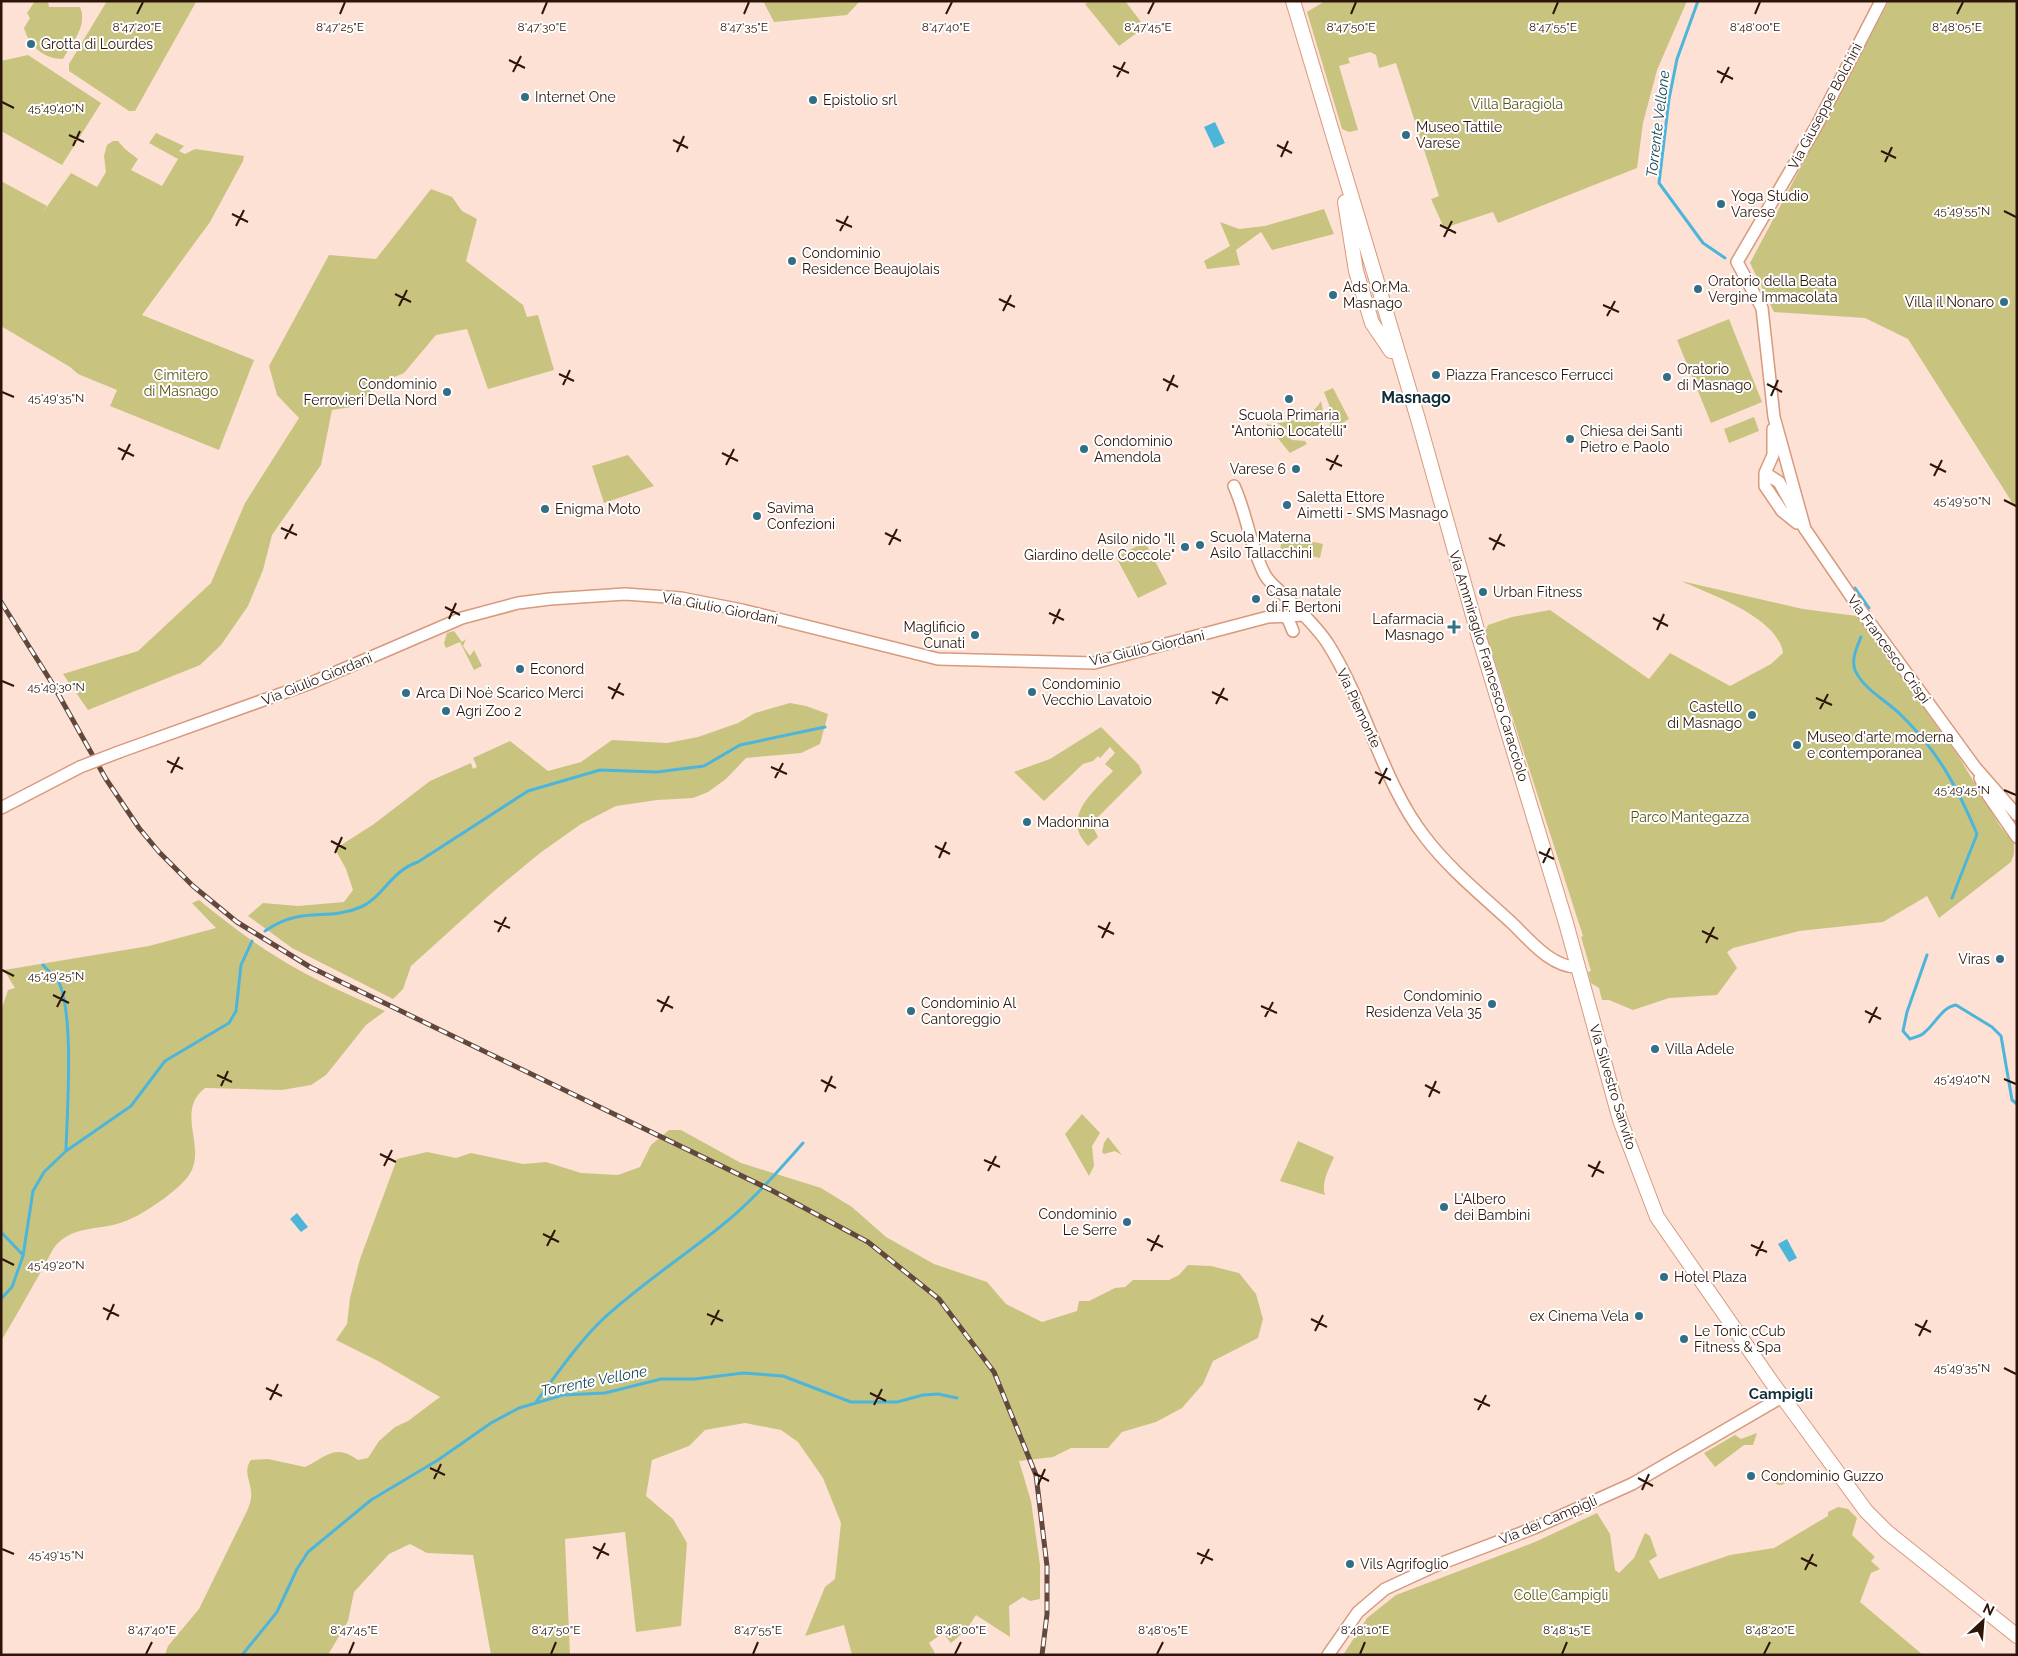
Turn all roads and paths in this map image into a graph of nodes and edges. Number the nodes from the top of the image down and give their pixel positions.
1 (1293, 1) edge
2 (1880, 1) edge
3 (1737, 262) joint
4 (1774, 417) junction
5 (1234, 486) dead end
6 (1805, 529) junction
7 (1289, 600) junction
8 (1304, 615) junction
9 (1284, 616) junction
10 (1250, 622) junction
11 (1293, 631) dead end
12 (1975, 767) junction
13 (1, 808) edge
14 (2017, 815) edge
15 (2017, 837) edge
16 (1578, 967) junction
17 (1782, 1397) junction
18 (2017, 1636) edge
19 (1328, 1655) edge

1 - 16 main road, Via Ammiraglio Francesco Caracciolo
2 - 3 street, Via Giuseppe Bolchini
3 - 4 street, Via Francesco Crispi
4 - 6 street, Via Francesco Crispi
4 - 6 street, Via Francesco Crispi
5 - 7 street, Via Piemonte
6 - 12 street, Via Francesco Crispi
7 - 8 street, Via Piemonte
7 - 10 street, Via Giulio Giordani
8 - 9 street, Via Giulio Giordani
8 - 16 street, Via Piemonte
9 - 10 street, Via Giulio Giordani
9 - 11 street
10 - 13 street, Via Giulio Giordani, bridge
12 - 14 street, Via Francesco Crispi
12 - 15 street, Via Francesco Crispi
16 - 17 main road, Via Silvestro Sanvito
17 - 18 main road, Via Silvestro Sanvito
17 - 19 street, Via dei Campigli

